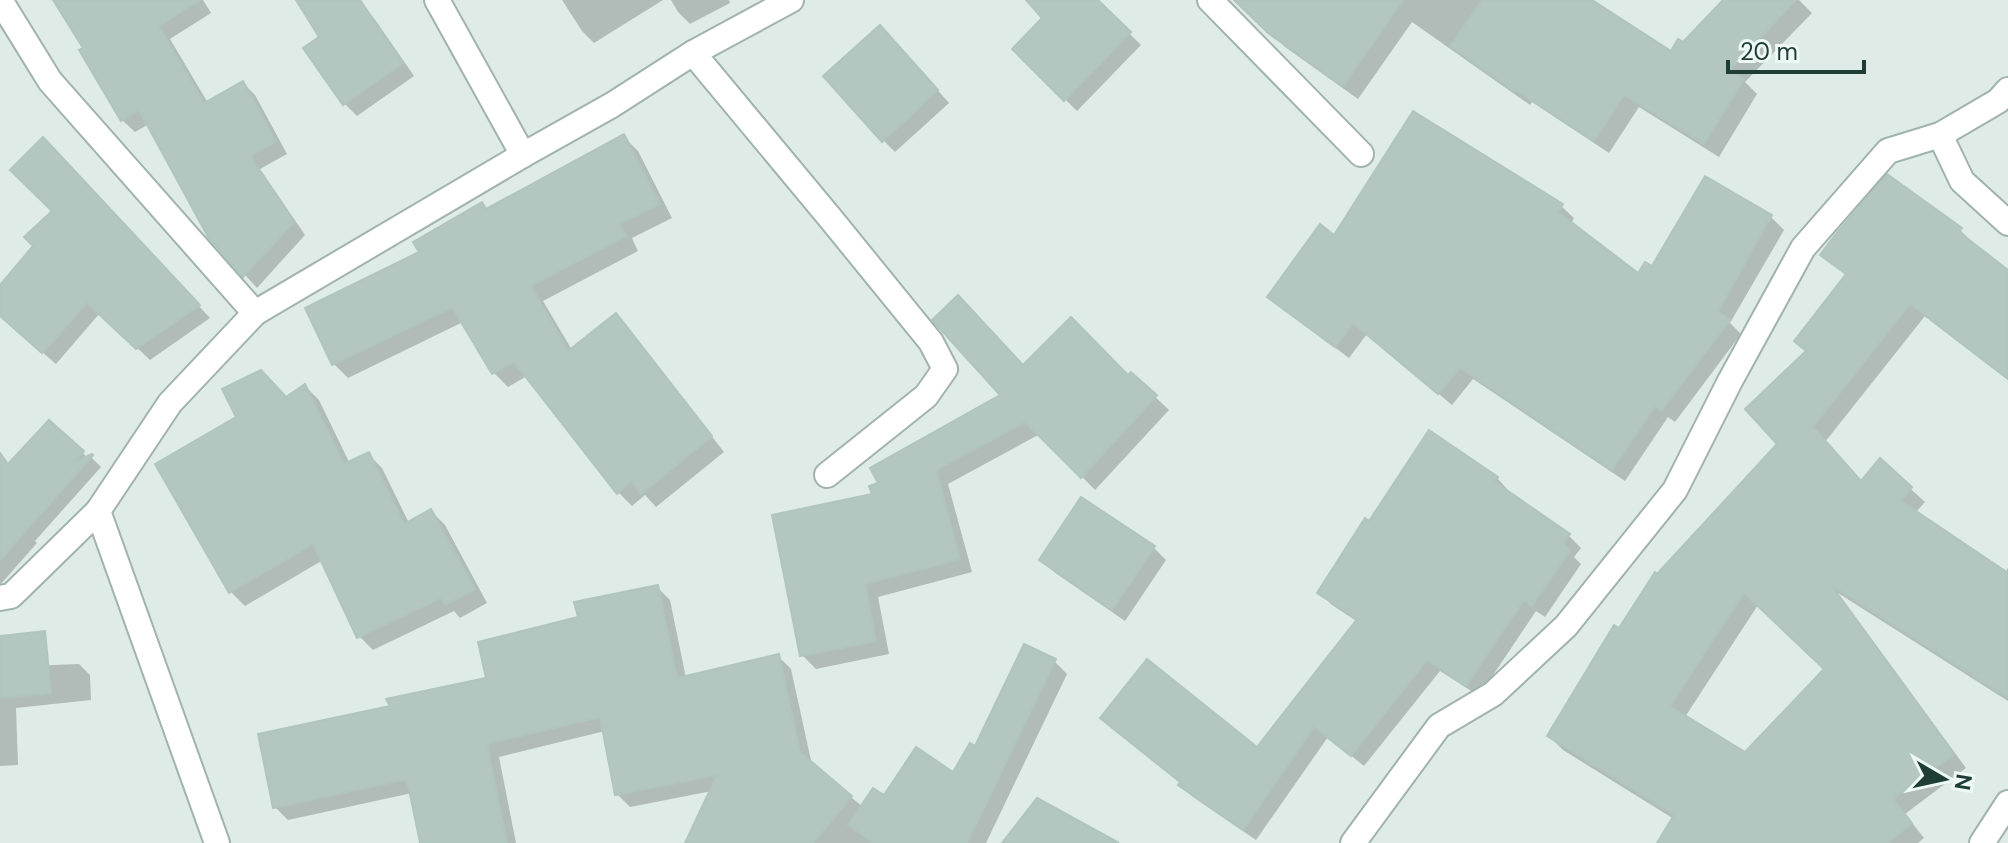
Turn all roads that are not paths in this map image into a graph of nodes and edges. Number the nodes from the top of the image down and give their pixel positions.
1 (0, 0) edge
2 (437, 0) edge
3 (791, 0) edge
4 (1210, 0) edge
5 (693, 53) junction
6 (2008, 90) edge
7 (1940, 135) junction
8 (1361, 154) dead end
9 (523, 155) junction
10 (2008, 223) edge
11 (255, 313) junction
12 (827, 475) dead end
13 (98, 511) junction
14 (0, 598) edge
15 (2008, 803) edge
16 (217, 843) edge
17 (1353, 843) edge
18 (1982, 843) edge

1 - 11 street
2 - 9 street
3 - 5 street
4 - 8 street
5 - 9 street
5 - 12 street
6 - 7 street
7 - 10 street
7 - 17 street
9 - 11 street
11 - 13 street
13 - 14 street
13 - 16 street
15 - 18 street

